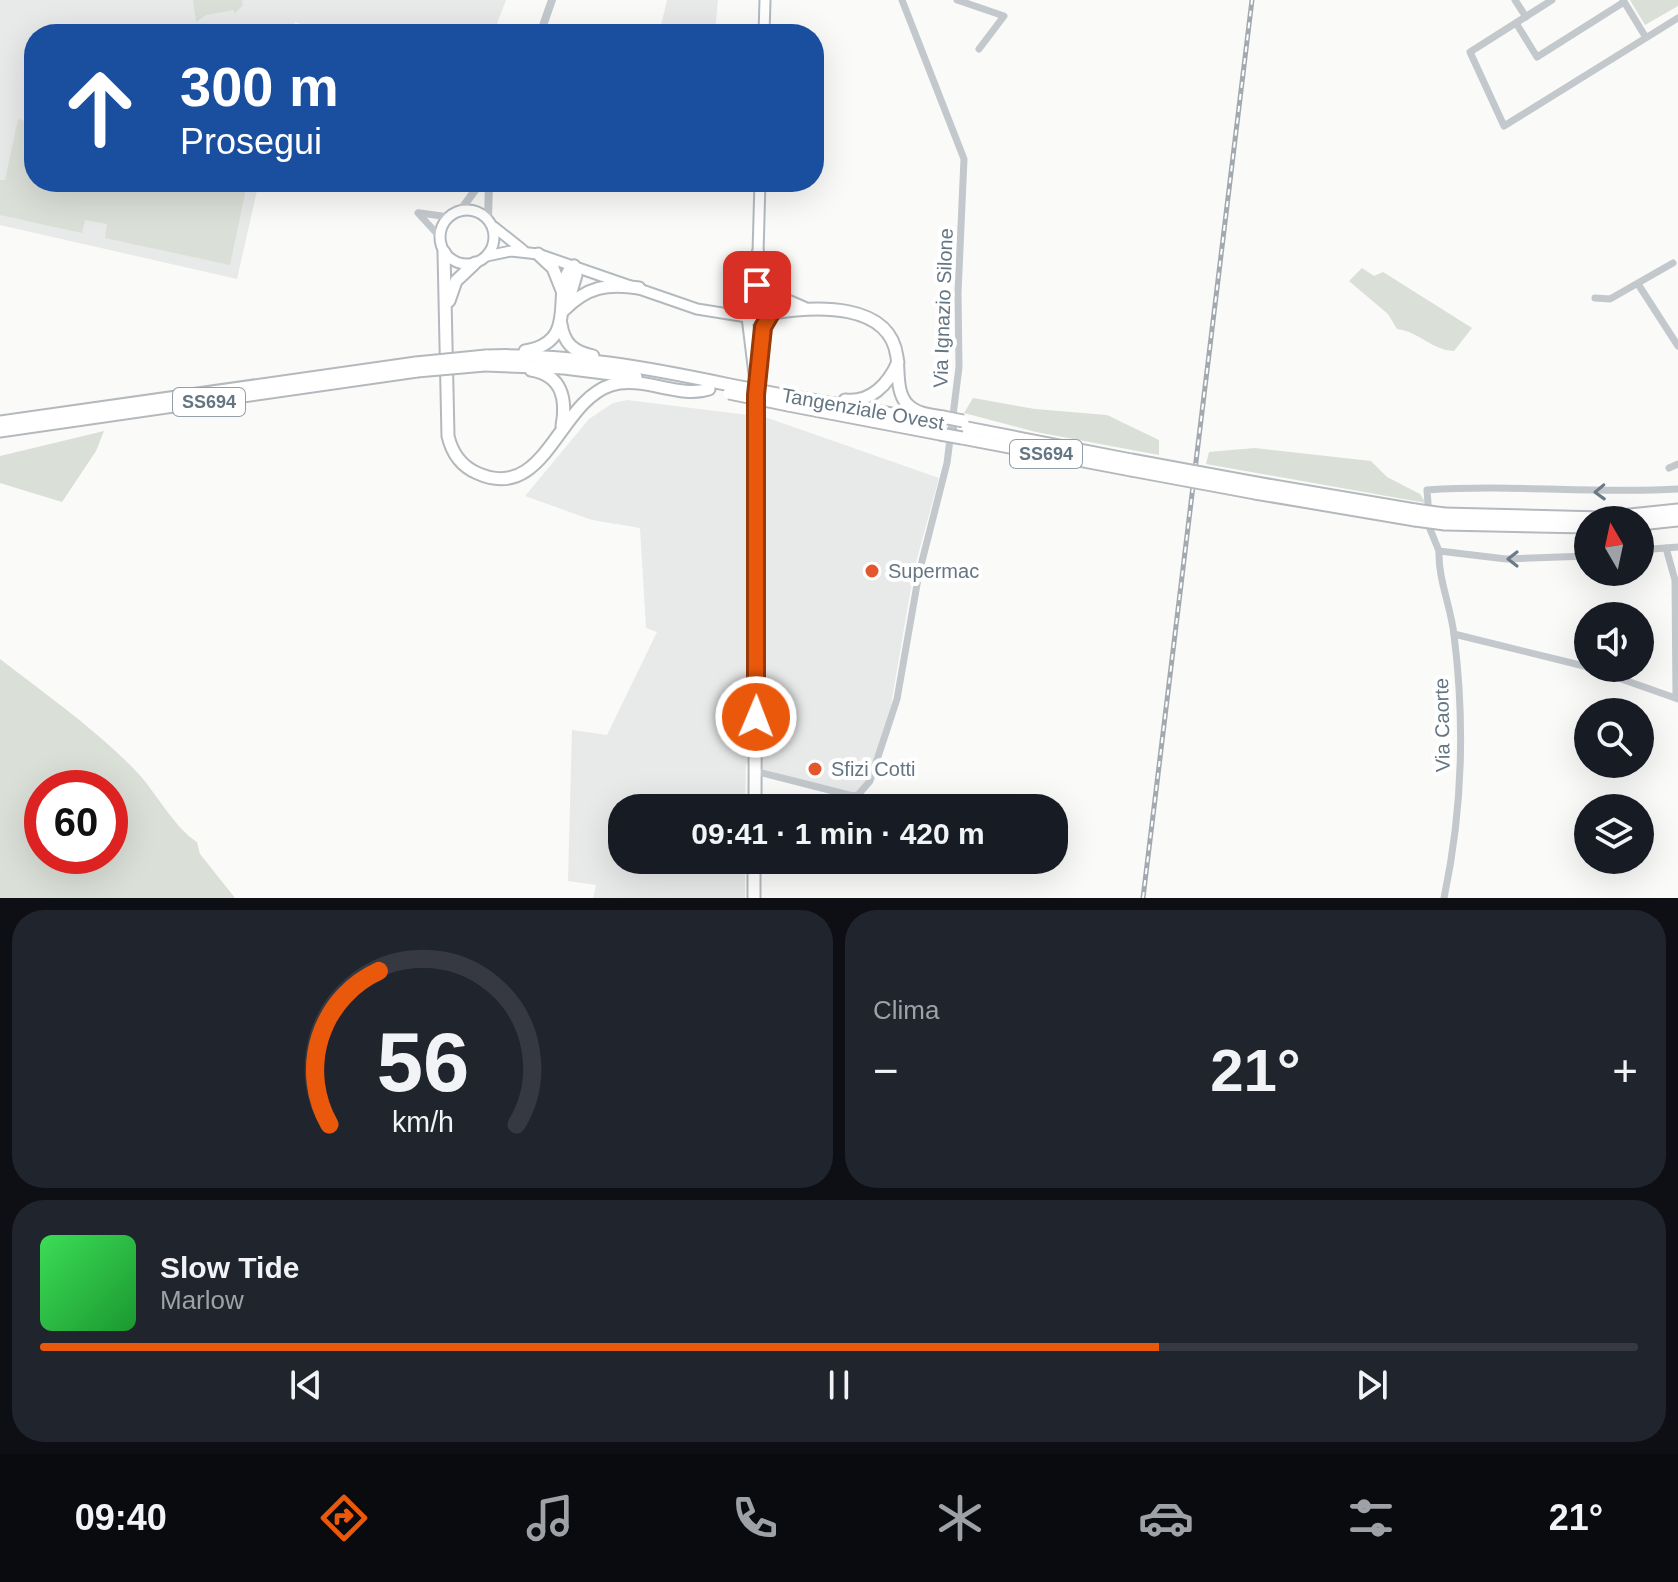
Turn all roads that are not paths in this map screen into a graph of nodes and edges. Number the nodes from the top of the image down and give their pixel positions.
1 (552, 0) edge
2 (902, 0) edge
3 (957, 0) edge
4 (1515, 0) edge
5 (1552, 0) edge
6 (1623, 1) edge
7 (1530, 2) edge
8 (764, 3) edge
9 (1536, 11) junction
10 (1526, 17) junction
11 (1678, 18) edge
12 (1516, 23) junction
13 (544, 24) edge
14 (764, 24) edge
15 (1645, 36) junction
16 (979, 49) dead end
17 (474, 192) edge
18 (489, 192) edge
19 (760, 192) edge
20 (460, 211) junction
21 (449, 217) junction
22 (490, 222) junction
23 (440, 237) junction
24 (444, 252) junction
25 (532, 253) junction
26 (758, 253) junction
27 (487, 256) junction
28 (475, 263) junction
29 (1673, 263) dead end
30 (574, 266) junction
31 (1638, 284) junction
32 (752, 286) junction
33 (639, 288) junction
34 (771, 291) junction
35 (564, 297) junction
36 (1595, 298) dead end
37 (740, 299) junction
38 (697, 309) junction
39 (564, 310) junction
40 (808, 310) junction
41 (446, 314) junction
42 (770, 316) junction
43 (747, 317) junction
44 (561, 324) junction
45 (750, 340) junction
46 (1678, 346) edge
47 (762, 356) junction
48 (488, 362) junction
49 (898, 362) junction
50 (416, 367) junction
51 (694, 377) junction
52 (709, 389) junction
53 (729, 389) junction
54 (756, 395) junction
55 (790, 399) junction
56 (0, 422) edge
57 (942, 425) junction
58 (962, 429) junction
59 (561, 430) junction
60 (0, 433) edge
61 (1678, 464) edge
62 (1131, 465) junction
63 (1669, 468) dead end
64 (1678, 489) edge
65 (1678, 508) edge
66 (1444, 519) junction
67 (1675, 521) edge
68 (1654, 523) edge
69 (1574, 526) edge
70 (1678, 547) edge
71 (1666, 548) junction
72 (1654, 549) edge
73 (1439, 551) junction
74 (1574, 557) edge
75 (1454, 634) junction
76 (1574, 664) edge
77 (1630, 682) edge
78 (1677, 698) edge
79 (755, 771) junction
80 (755, 794) edge
81 (754, 874) edge
82 (754, 898) edge
83 (1444, 898) edge

1 - 13 street
2 - 79 street, Via Ignazio Silone
3 - 16 street
4 - 10 street
5 - 9 street
6 - 12 street
6 - 15 street
7 - 9 street
8 - 14 main road
9 - 10 street
10 - 12 street
11 - 15 street
12 - 15 street
17 - 20 street
18 - 22 street
19 - 26 main road
20 - 21 main road
20 - 22 main road
21 - 23 main road
21 - 23 street
22 - 25 main road
22 - 27 main road
23 - 24 main road
24 - 28 main road
24 - 41 main road
25 - 27 main road
25 - 30 main road
25 - 35 main road
26 - 32 main road
26 - 34 main road
27 - 28 main road
28 - 41 main road
29 - 31 street
30 - 33 main road
30 - 35 main road
30 - 39 main road
31 - 36 street
31 - 46 street
32 - 34 main road
32 - 37 main road
33 - 38 main road
33 - 39 main road
34 - 40 main road
34 - 42 main road
35 - 39 main road
37 - 38 main road
37 - 43 main road
38 - 43 main road
39 - 44 main road
40 - 42 main road
40 - 49 main road
41 - 59 main road
42 - 43 main road
42 - 47 main road
43 - 45 main road
44 - 48 main road
44 - 51 main road
45 - 47 street
45 - 54 main road
47 - 54 main road
48 - 50 main road, Tangenziale Ovest / SS694, bridge
48 - 51 main road, Tangenziale Ovest / SS694
48 - 52 main road, Tangenziale Ovest / SS694
48 - 59 main road
49 - 55 main road
49 - 57 main road
50 - 56 main road, Tangenziale Ovest / SS694
50 - 60 main road, Tangenziale Ovest / SS694
51 - 53 main road, Tangenziale Ovest / SS694
52 - 53 main road, Tangenziale Ovest / SS694
52 - 59 main road
53 - 55 main road, Tangenziale Ovest / SS694, bridge
54 - 79 main road
55 - 57 main road, Tangenziale Ovest / SS694
57 - 58 main road, bridge
58 - 62 main road, Tangenziale Ovest / SS694
58 - 62 main road, Tangenziale Ovest / SS694
61 - 63 street
62 - 66 main road, Tangenziale Ovest / SS694, bridge
64 -> 73 street, Via Caorte
65 - 66 main road, Tangenziale Ovest / SS694
66 - 69 main road, Tangenziale Ovest / SS694
67 - 68 main road
70 - 71 street
71 - 72 street
71 - 78 street
74 -> 73 street
73 - 75 street, Via Caorte
75 - 76 street
75 - 83 street, Via Caorte
77 - 78 street
79 - 80 main road
81 - 82 main road

